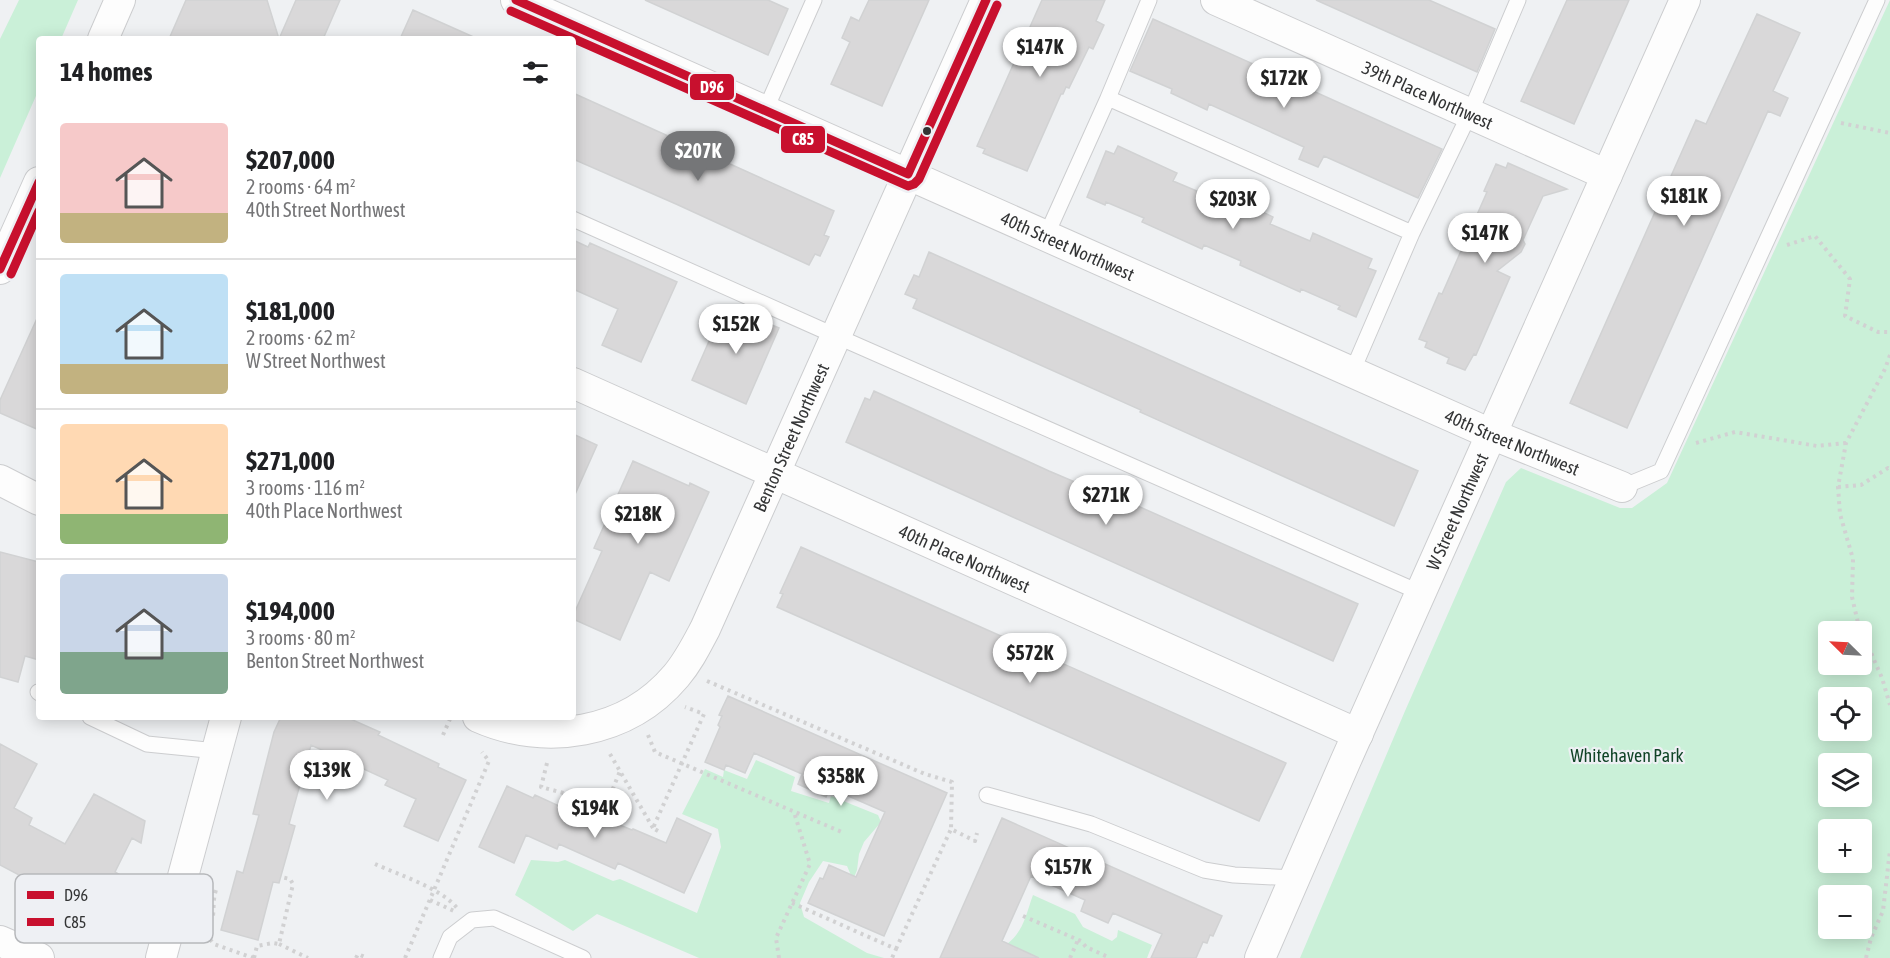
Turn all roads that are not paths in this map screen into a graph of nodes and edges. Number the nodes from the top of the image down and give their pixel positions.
1 (120, 0) edge
2 (516, 0) edge
3 (814, 0) edge
4 (986, 0) edge
5 (1149, 0) edge
6 (1216, 0) edge
7 (1518, 0) edge
8 (1685, 0) edge
9 (1877, 0) edge
10 (104, 36) edge
11 (1108, 98) junction
12 (765, 111) junction
13 (1470, 113) junction
14 (908, 174) junction
15 (1607, 175) junction
16 (36, 189) edge
17 (576, 220) edge
18 (1412, 233) junction
19 (1046, 236) junction
20 (0, 269) edge
21 (836, 336) junction
22 (1352, 372) junction
23 (576, 384) edge
24 (1491, 434) junction
25 (775, 473) junction
26 (0, 480) edge
27 (1622, 487) joint
28 (36, 498) edge
29 (1421, 593) junction
30 (96, 720) edge
31 (225, 720) edge
32 (485, 720) edge
33 (1358, 734) junction
34 (217, 751) junction
35 (987, 795) dead end
36 (184, 874) edge
37 (1295, 878) junction
38 (0, 941) edge
39 (165, 943) edge
40 (39, 958) edge
41 (161, 958) edge
42 (441, 958) edge
43 (583, 958) edge
44 (1260, 958) edge

1 - 10 street
2 - 12 street, 40th Street Northwest
3 - 12 lane
4 - 14 street, Benton Street Northwest
5 - 11 lane
6 - 13 street, 39th Place Northwest
7 - 13 lane
8 - 15 street, W Street Northwest
9 - 27 lane
11 - 18 lane
11 - 19 lane
12 - 14 street, 40th Street Northwest
13 - 15 street, 39th Place Northwest
13 - 18 lane
14 - 19 street, 40th Street Northwest
14 - 21 street, Benton Street Northwest
15 - 24 street, W Street Northwest
16 - 20 street
17 - 21 lane
18 - 22 lane
19 - 22 street, 40th Street Northwest
21 - 25 street, Benton Street Northwest
21 - 29 lane
22 - 24 street, 40th Street Northwest
23 - 25 street, 40th Place Northwest
24 - 27 street, 40th Street Northwest
24 - 29 street, W Street Northwest
25 - 32 street, Benton Street Northwest
25 - 33 street, 40th Place Northwest
26 - 28 street
29 - 33 street, W Street Northwest
30 - 34 lane
31 - 34 street
33 - 37 street, W Street Northwest
34 - 36 street
35 - 37 lane
37 - 44 street, W Street Northwest
38 - 40 street
39 - 41 street
42 - 43 lane

